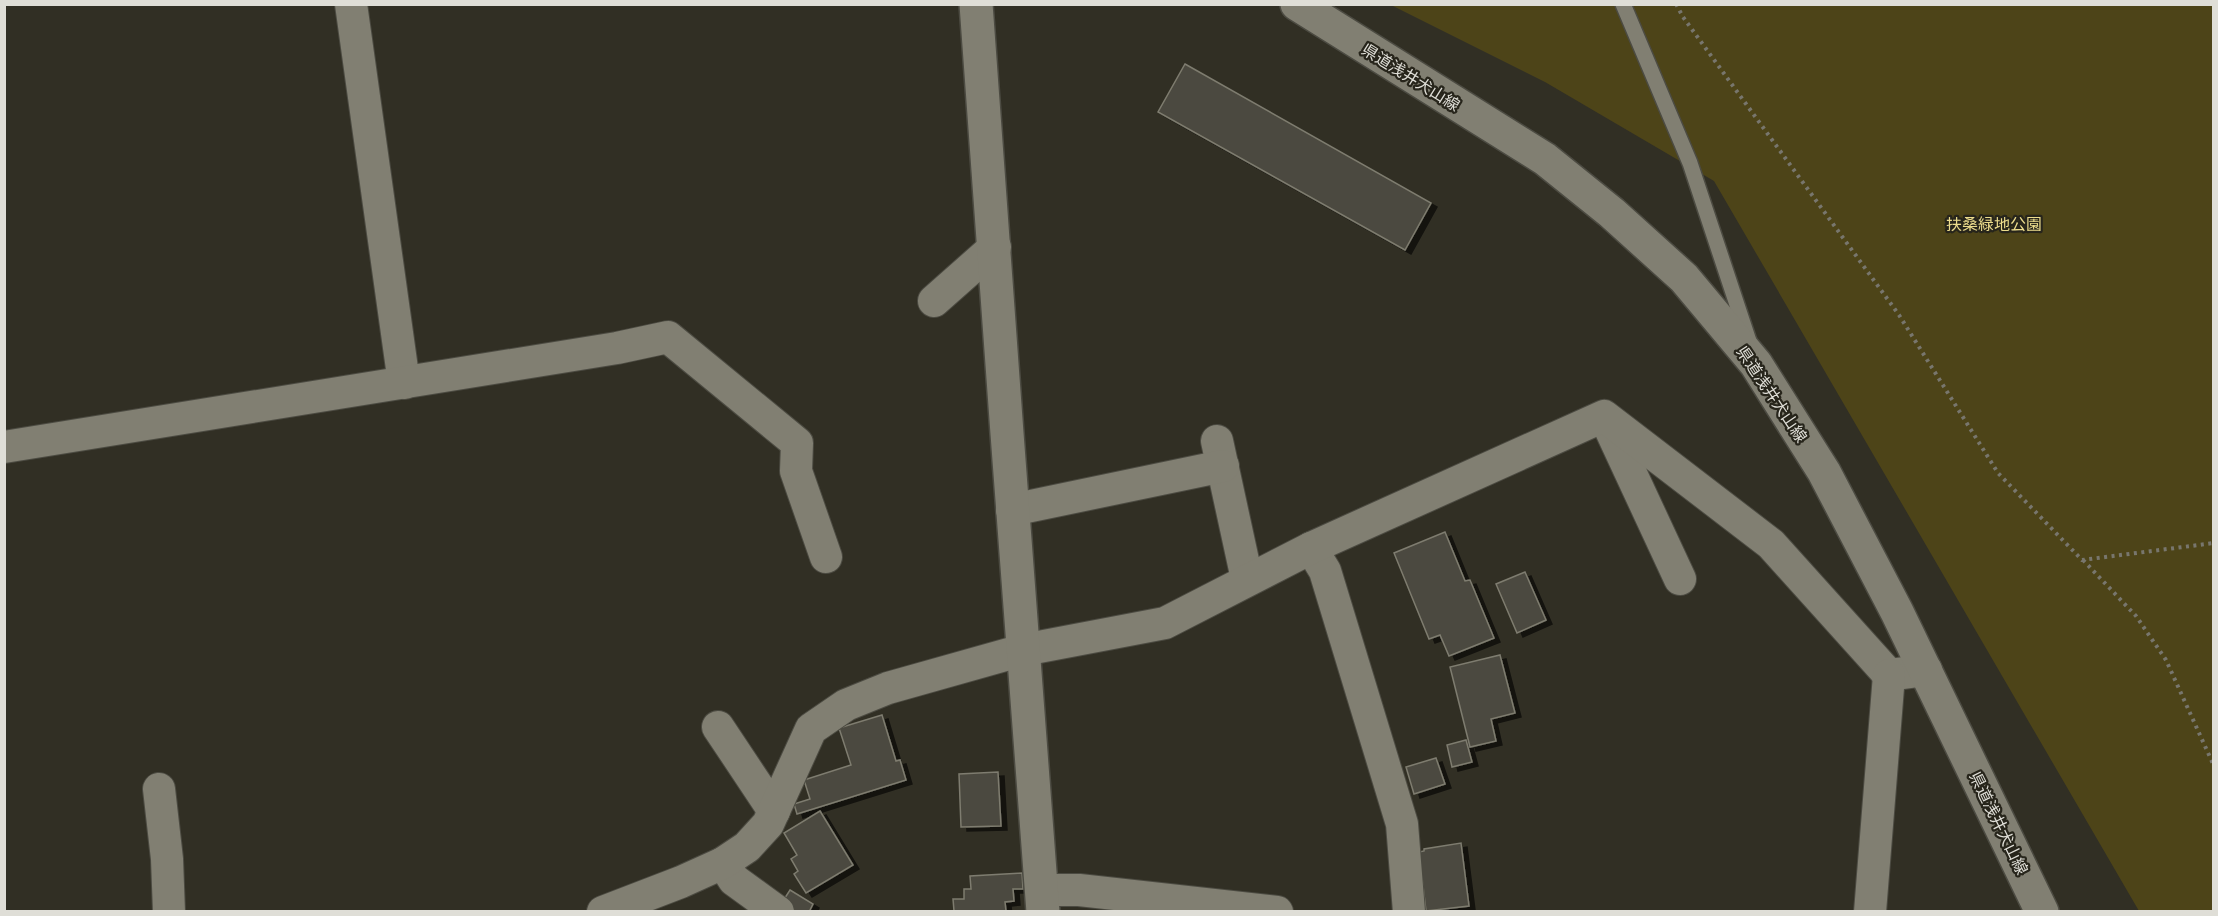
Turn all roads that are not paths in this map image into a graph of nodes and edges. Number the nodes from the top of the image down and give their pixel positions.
1 (351, 4) edge
2 (976, 4) edge
3 (1297, 4) edge
4 (1623, 4) edge
5 (995, 247) junction
6 (934, 301) dead end
7 (1756, 364) junction
8 (404, 383) junction
9 (1604, 416) junction
10 (4, 447) edge
11 (1012, 510) junction
12 (1311, 548) junction
13 (826, 557) dead end
14 (1247, 579) junction
15 (1680, 579) dead end
16 (1023, 650) junction
17 (1926, 670) junction
18 (1889, 675) junction
19 (718, 727) dead end
20 (159, 789) dead end
21 (774, 811) junction
22 (723, 863) junction
23 (1042, 901) edge
24 (169, 912) edge
25 (603, 912) edge
26 (778, 912) edge
27 (1277, 912) edge
28 (1409, 912) edge
29 (1870, 912) edge
30 (2042, 912) edge

1 - 8 street
2 - 5 main road
3 - 7 main road, 県道浅井犬山線
4 - 7 lane
5 - 6 street
5 - 11 main road
7 - 17 main road, 県道浅井犬山線
8 - 10 street
8 - 13 street
9 - 12 street
9 - 15 street
9 - 18 street
11 - 14 street
11 - 16 main road
12 - 14 street
12 - 28 street
14 - 16 street
16 - 21 street
16 - 23 main road
17 - 18 street
17 - 30 main road, 県道浅井犬山線
18 - 29 street
19 - 21 street
20 - 24 street
21 - 22 street
22 - 25 street
22 - 26 street
23 - 27 street

